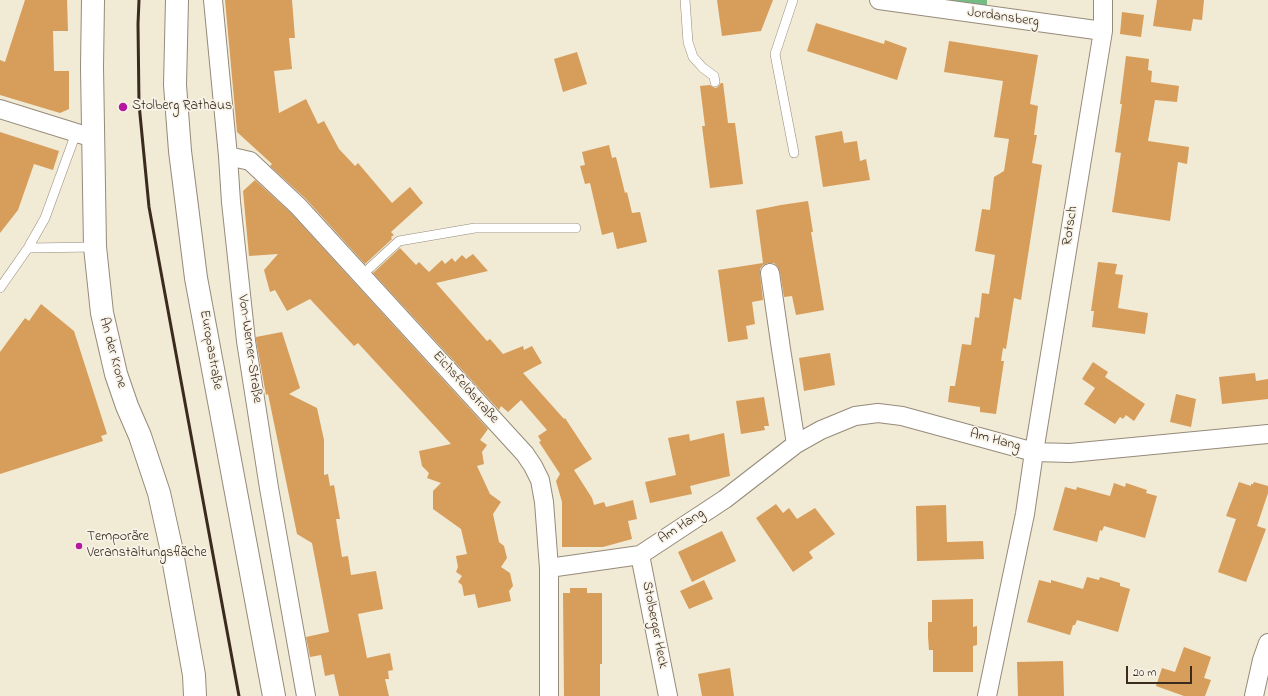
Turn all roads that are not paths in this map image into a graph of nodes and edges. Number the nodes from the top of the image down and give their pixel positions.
1 (93, 0) edge
2 (178, 0) edge
3 (213, 0) edge
4 (685, 0) edge
5 (793, 0) edge
6 (879, 0) edge
7 (1103, 0) edge
8 (1103, 31) junction
9 (715, 82) dead end
10 (0, 110) edge
11 (85, 136) junction
12 (794, 153) dead end
13 (228, 156) junction
14 (576, 228) dead end
15 (95, 247) junction
16 (28, 248) junction
17 (770, 273) dead end
18 (362, 275) junction
19 (0, 288) edge
20 (1268, 434) edge
21 (796, 444) junction
22 (1034, 452) junction
23 (640, 555) junction
24 (549, 568) junction
25 (1268, 643) edge
26 (196, 696) edge
27 (274, 696) edge
28 (306, 696) edge
29 (549, 696) edge
30 (668, 696) edge
31 (987, 696) edge
32 (1254, 696) edge

1 - 11 street, An der Krone
2 - 27 street, Europastraße
3 - 13 street, Von-Werner-Straße
4 - 9 lane
5 - 12 lane
6 - 8 street, Jordansberg
7 - 8 street, Rotsch
8 - 22 street, Rotsch
10 - 11 street
11 - 15 street, An der Krone
11 - 16 lane
13 - 18 street, Eichsfeldstraße
13 - 28 street, Von-Werner-Straße
14 - 18 lane
15 - 16 lane
15 - 26 street, An der Krone
16 - 19 lane
17 - 21 street
18 - 24 street, Eichsfeldstraße
20 - 22 street, Am Hang
21 - 22 street, Am Hang
21 - 23 street, Am Hang
22 - 31 street, Am Hang
23 - 24 street, Am Hang
23 - 30 street, Stolberger Heck
24 - 29 street, Eichsfeldstraße
25 - 32 street

